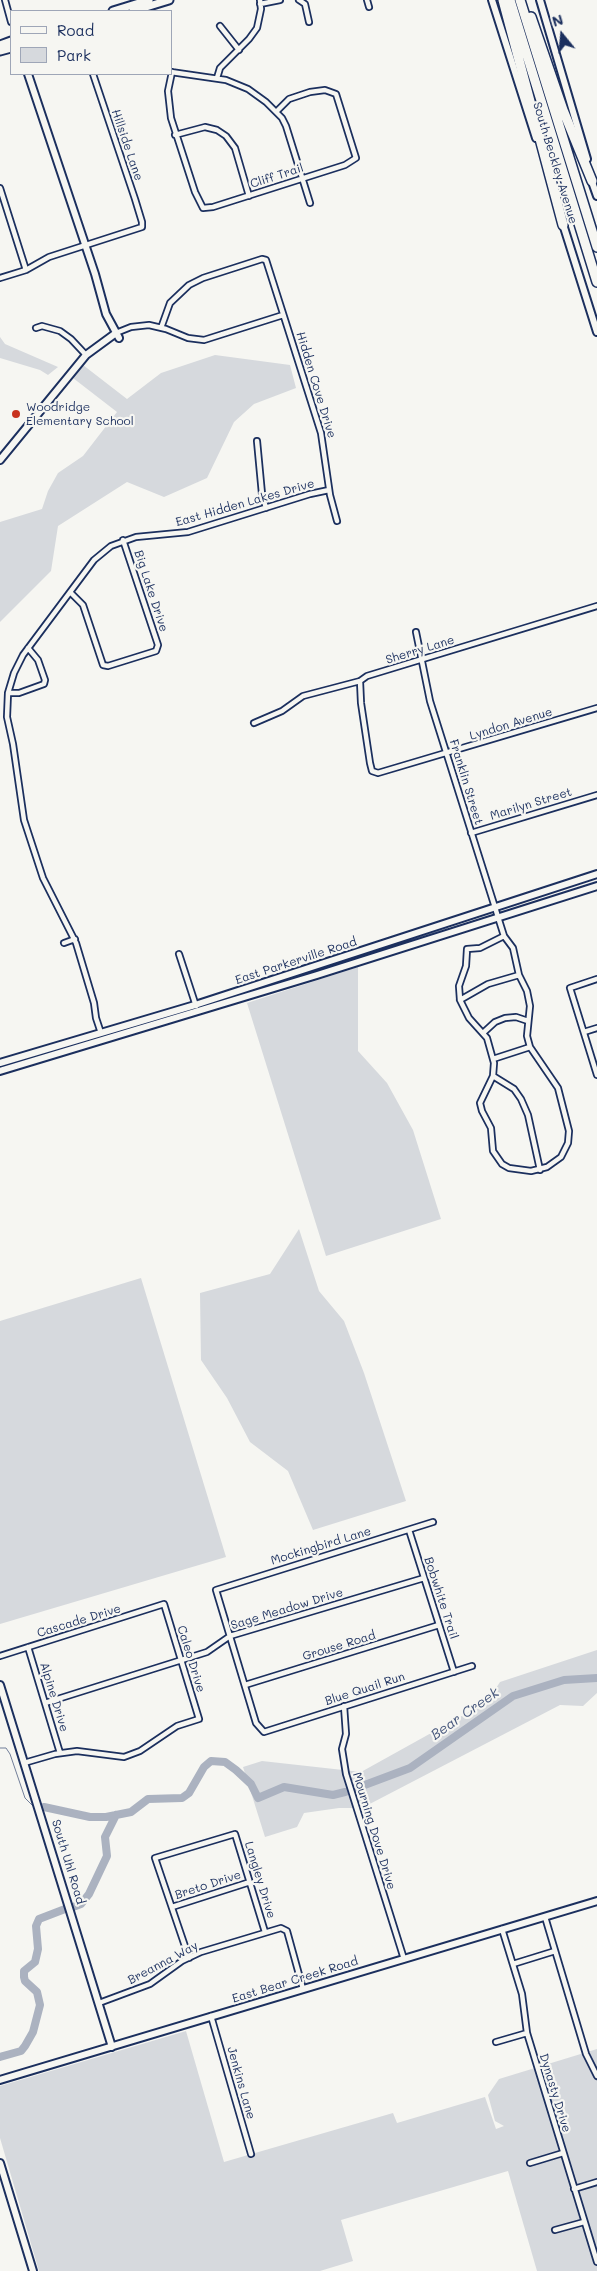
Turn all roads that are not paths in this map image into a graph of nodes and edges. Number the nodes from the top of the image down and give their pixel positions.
1 (5, 0) edge
2 (149, 0) edge
3 (169, 0) edge
4 (280, 0) edge
5 (299, 0) edge
6 (367, 0) edge
7 (492, 0) edge
8 (503, 0) edge
9 (510, 0) edge
10 (520, 0) edge
11 (526, 0) edge
12 (540, 0) edge
13 (260, 2) edge
14 (137, 7) edge
15 (369, 7) dead end
16 (119, 10) edge
17 (10, 18) edge
18 (309, 22) dead end
19 (220, 26) dead end
20 (238, 50) junction
21 (172, 72) edge
22 (28, 75) edge
23 (93, 75) edge
24 (171, 75) edge
25 (217, 78) junction
26 (276, 112) junction
27 (175, 135) junction
28 (303, 178) junction
29 (592, 181) junction
30 (0, 188) edge
31 (249, 196) junction
32 (597, 196) edge
33 (310, 203) dead end
34 (563, 225) junction
35 (85, 245) junction
36 (597, 247) edge
37 (26, 270) junction
38 (0, 278) edge
39 (597, 282) edge
40 (283, 315) junction
41 (36, 328) dead end
42 (161, 328) junction
43 (597, 332) edge
44 (117, 336) junction
45 (86, 355) junction
46 (257, 441) dead end
47 (0, 460) edge
48 (329, 490) junction
49 (266, 508) junction
50 (337, 520) dead end
51 (123, 540) junction
52 (70, 592) junction
53 (597, 606) edge
54 (416, 632) dead end
55 (28, 648) junction
56 (423, 660) junction
57 (360, 681) junction
58 (8, 693) junction
59 (597, 708) edge
60 (254, 723) dead end
61 (447, 753) junction
62 (597, 795) edge
63 (471, 833) junction
64 (597, 874) edge
65 (589, 877) junction
66 (595, 886) edge
67 (543, 893) junction
68 (495, 909) junction
69 (517, 912) junction
70 (498, 918) junction
71 (504, 936) junction
72 (75, 939) junction
73 (64, 943) dead end
74 (179, 954) dead end
75 (295, 973) junction
76 (519, 975) junction
77 (597, 980) edge
78 (297, 981) junction
79 (460, 1000) junction
80 (196, 1008) junction
81 (528, 1022) junction
82 (597, 1028) edge
83 (483, 1032) junction
84 (584, 1032) junction
85 (102, 1036) junction
86 (530, 1047) junction
87 (53, 1051) junction
88 (493, 1059) junction
89 (0, 1063) edge
90 (0, 1071) edge
91 (597, 1073) edge
92 (493, 1076) junction
93 (540, 1170) junction
94 (433, 1522) dead end
95 (409, 1530) junction
96 (424, 1578) junction
97 (164, 1604) joint
98 (439, 1625) junction
99 (230, 1636) junction
100 (28, 1647) junction
101 (0, 1656) edge
102 (181, 1660) junction
103 (472, 1666) dead end
104 (454, 1672) junction
105 (0, 1685) edge
106 (245, 1685) junction
107 (2, 1699) edge
108 (45, 1703) junction
109 (344, 1706) junction
110 (60, 1753) junction
111 (24, 1763) junction
112 (250, 1882) junction
113 (597, 1903) edge
114 (172, 1907) junction
115 (545, 1917) junction
116 (502, 1929) junction
117 (265, 1932) junction
118 (555, 1951) junction
119 (189, 1958) junction
120 (404, 1959) junction
121 (513, 1964) junction
122 (303, 1989) junction
123 (98, 2003) junction
124 (211, 2016) junction
125 (527, 2033) junction
126 (496, 2042) dead end
127 (112, 2047) junction
128 (597, 2076) edge
129 (0, 2080) edge
130 (563, 2153) junction
131 (251, 2154) dead end
132 (0, 2162) edge
133 (530, 2163) dead end
134 (597, 2182) edge
135 (574, 2189) junction
136 (584, 2222) junction
137 (555, 2230) dead end
138 (597, 2262) edge
139 (33, 2271) edge

1 - 17 street
2 - 14 main road
3 - 14 main road
4 - 13 street
5 - 18 street
6 - 15 street
7 - 34 main road, South Beckley Avenue
8 - 34 highway
9 - 39 highway
10 - 36 highway
11 - 29 highway
12 - 29 main road
13 - 20 street
14 - 16 main road
19 - 20 street
20 - 25 street
21 - 25 street
22 - 35 main road
23 - 35 street, Hillside Lane
24 - 27 street
25 - 26 street
26 - 28 street
26 - 28 street, Cliff Trail
27 - 31 street
27 - 31 street, Cliff Trail
28 - 31 street, Cliff Trail
28 - 33 street
29 - 32 main road
30 - 37 street
34 - 43 main road, South Beckley Avenue
35 - 37 street
35 - 44 main road
37 - 38 street
40 - 42 street
40 - 42 street, Hidden Cove Drive
40 - 48 street, Hidden Cove Drive
41 - 45 street
42 - 44 street
44 - 45 main road
45 - 47 main road
46 - 49 street
48 - 49 street, East Hidden Lakes Drive
48 - 50 street, Hidden Cove Drive
49 - 51 street, East Hidden Lakes Drive
51 - 52 street, East Hidden Lakes Drive
51 - 52 street, Big Lake Drive
52 - 55 street, East Hidden Lakes Drive
53 - 56 street, Sherry Lane
54 - 56 street, Franklin Street
55 - 58 street, East Hidden Lakes Drive
55 - 58 street
56 - 57 street, Sherry Lane
56 - 61 street, Franklin Street
57 - 60 street, Sherry Lane
57 - 61 street, Lyndon Avenue
58 - 72 street, East Hidden Lakes Drive
59 - 61 street, Lyndon Avenue
61 - 63 street, Franklin Street
62 - 63 street, Marilyn Street
63 - 68 street, Franklin Street
64 - 65 main road, East Parkerville Road
65 - 66 main road
65 - 67 main road, East Parkerville Road
66 - 69 main road, East Parkerville Road
67 - 68 main road, East Parkerville Road
67 - 69 main road
68 - 70 street, Franklin Street
68 - 75 main road, East Parkerville Road
69 - 70 main road, East Parkerville Road
70 - 71 street, Franklin Street
70 - 78 main road, East Parkerville Road
71 - 76 street, Franklin Street
71 - 79 street
72 - 73 street
72 - 85 street, East Hidden Lakes Drive
74 - 80 street
75 - 78 main road
75 - 80 main road, East Parkerville Road
76 - 79 street
76 - 81 street, Franklin Street
77 - 84 street
78 - 80 main road, East Parkerville Road
79 - 83 street
80 - 85 main road, East Parkerville Road
81 - 83 street
81 - 86 street, Franklin Street
82 - 84 street
83 - 88 street
84 - 91 street
85 - 87 main road, East Parkerville Road
86 - 88 street
86 - 93 street
87 - 89 main road, East Parkerville Road
87 - 90 main road, East Parkerville Road
88 - 92 street
92 - 93 street
92 - 93 street
94 - 95 street, Mockingbird Lane
95 - 96 street, Bobwhite Trail
95 - 99 street, Mockingbird Lane
96 - 98 street, Bobwhite Trail
96 - 99 street, Sage Meadow Drive
97 - 100 street, Cascade Drive
97 - 102 street, Caleo Drive
98 - 104 street, Bobwhite Trail
98 - 106 street, Grouse Road
99 - 102 street, Sage Meadow Drive
99 - 106 street
100 - 101 street, Cascade Drive
100 - 108 street, Alpine Drive
102 - 108 street, Sage Meadow Drive
102 - 110 street, Caleo Drive
103 - 104 street, Blue Quail Run
104 - 109 street, Blue Quail Run
105 - 107 main road, South Uhl Road
106 - 109 street, Blue Quail Run
107 - 111 main road, South Uhl Road
108 - 110 street, Alpine Drive
109 - 120 street, Mourning Dove Drive
110 - 111 street
111 - 123 main road, South Uhl Road
112 - 114 street, Breto Drive
112 - 114 street, Langley Drive
112 - 117 street, Langley Drive
113 - 115 main road, East Bear Creek Road
114 - 119 street
115 - 116 main road, East Bear Creek Road
115 - 118 street
116 - 120 main road, East Bear Creek Road
116 - 121 street, Dynasty Drive
117 - 119 street, Breanna Way
117 - 122 street
118 - 121 street
118 - 128 street
119 - 123 street, Breanna Way
120 - 122 main road, East Bear Creek Road
121 - 125 street, Dynasty Drive
122 - 124 main road, East Bear Creek Road
123 - 127 main road, South Uhl Road
124 - 127 main road, East Bear Creek Road
124 - 131 street, Jenkins Lane
125 - 126 street
125 - 130 street, Dynasty Drive
127 - 129 main road, East Bear Creek Road
130 - 133 street
130 - 135 street, Dynasty Drive
132 - 139 main road
134 - 135 street
135 - 136 street, Dynasty Drive
136 - 137 street
136 - 138 street, Dynasty Drive

